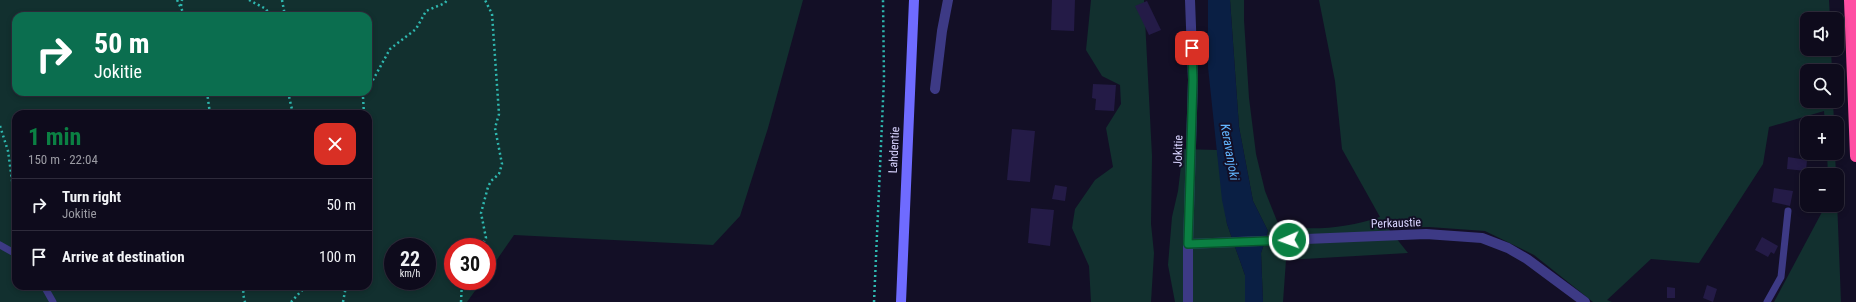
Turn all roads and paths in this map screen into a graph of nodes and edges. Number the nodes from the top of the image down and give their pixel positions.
1 (177, 0) edge
2 (182, 0) edge
3 (249, 0) edge
4 (282, 0) edge
5 (447, 0) edge
6 (485, 0) edge
7 (883, 0) edge
8 (914, 0) edge
9 (948, 0) edge
10 (1190, 0) edge
11 (1850, 0) edge
12 (180, 7) junction
13 (183, 12) edge
14 (268, 12) edge
15 (284, 12) edge
16 (372, 82) edge
17 (935, 89) dead end
18 (208, 96) edge
19 (289, 96) edge
20 (364, 96) edge
21 (209, 110) edge
22 (292, 110) edge
23 (364, 110) edge
24 (0, 126) edge
25 (1856, 156) edge
26 (12, 180) edge
27 (1788, 211) dead end
28 (486, 238) edge
29 (1188, 244) junction
30 (0, 245) edge
31 (12, 252) edge
32 (46, 290) edge
33 (244, 290) edge
34 (302, 290) edge
35 (345, 290) edge
36 (462, 290) edge
37 (53, 302) edge
38 (245, 302) edge
39 (291, 302) edge
40 (343, 302) edge
41 (461, 302) edge
42 (874, 302) edge
43 (901, 302) edge
44 (1188, 302) edge
45 (1585, 302) edge
46 (1767, 302) edge

1 - 12 path
2 - 12 path
3 - 14 path
4 - 15 path
5 - 16 path
6 - 28 path
7 - 42 path, Lahdentie
8 - 43 main road, Lahdentie
9 - 17 street
10 - 29 street, Jokitie
11 - 25 highway
12 - 13 path
18 - 21 path
19 - 22 path
20 - 23 path
24 - 26 path
27 - 46 lane
29 - 44 street, Jokitie
29 - 45 street, Perkaustie
30 - 31 lane
32 - 37 lane
33 - 38 path
34 - 39 path
35 - 40 path
36 - 41 path

